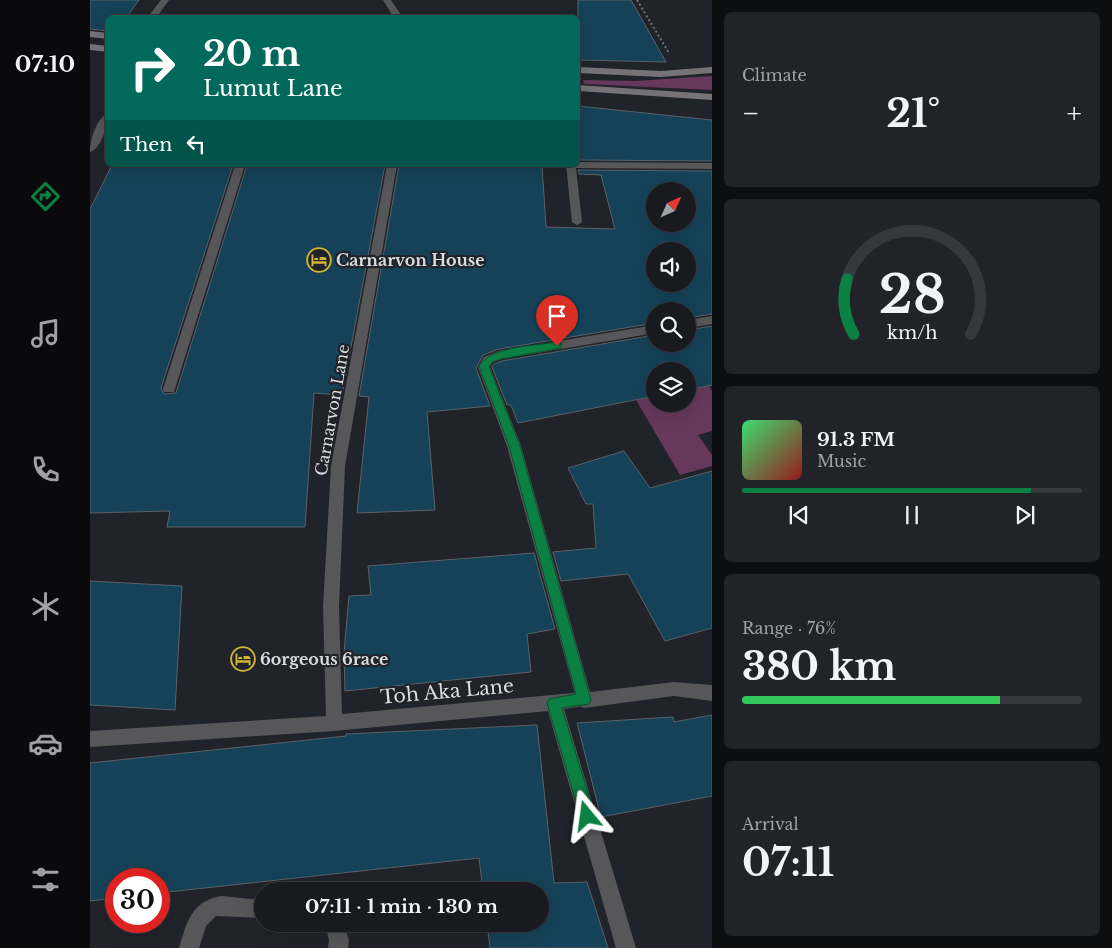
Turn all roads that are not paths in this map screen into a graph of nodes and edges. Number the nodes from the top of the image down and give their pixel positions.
1 (165, 0) edge
2 (387, 0) edge
3 (153, 15) edge
4 (397, 15) edge
5 (90, 34) edge
6 (105, 36) edge
7 (90, 47) edge
8 (105, 49) edge
9 (580, 70) edge
10 (712, 70) edge
11 (580, 88) edge
12 (712, 97) edge
13 (105, 122) edge
14 (90, 149) edge
15 (580, 164) edge
16 (712, 166) edge
17 (239, 167) edge
18 (392, 167) edge
19 (571, 167) edge
20 (577, 222) dead end
21 (712, 320) edge
22 (696, 323) edge
23 (646, 331) edge
24 (170, 389) dead end
25 (712, 693) edge
26 (584, 700) junction
27 (554, 703) junction
28 (334, 723) junction
29 (90, 739) edge
30 (254, 908) edge
31 (336, 932) edge
32 (189, 948) edge
33 (338, 948) edge
34 (626, 948) edge

1 - 3 street
2 - 4 street
5 - 6 main road
7 - 8 main road
9 - 10 main road
11 - 12 main road
13 - 14 street
15 - 16 street
17 - 24 street
18 - 28 street, Carnarvon Lane
19 - 20 street
21 - 22 street
23 - 26 street
25 - 26 street, Toh Aka Lane
26 - 27 street, Toh Aka Lane
27 - 28 street, Toh Aka Lane
27 - 34 street
28 - 29 street, Toh Aka Lane
30 - 32 street
31 - 33 street

